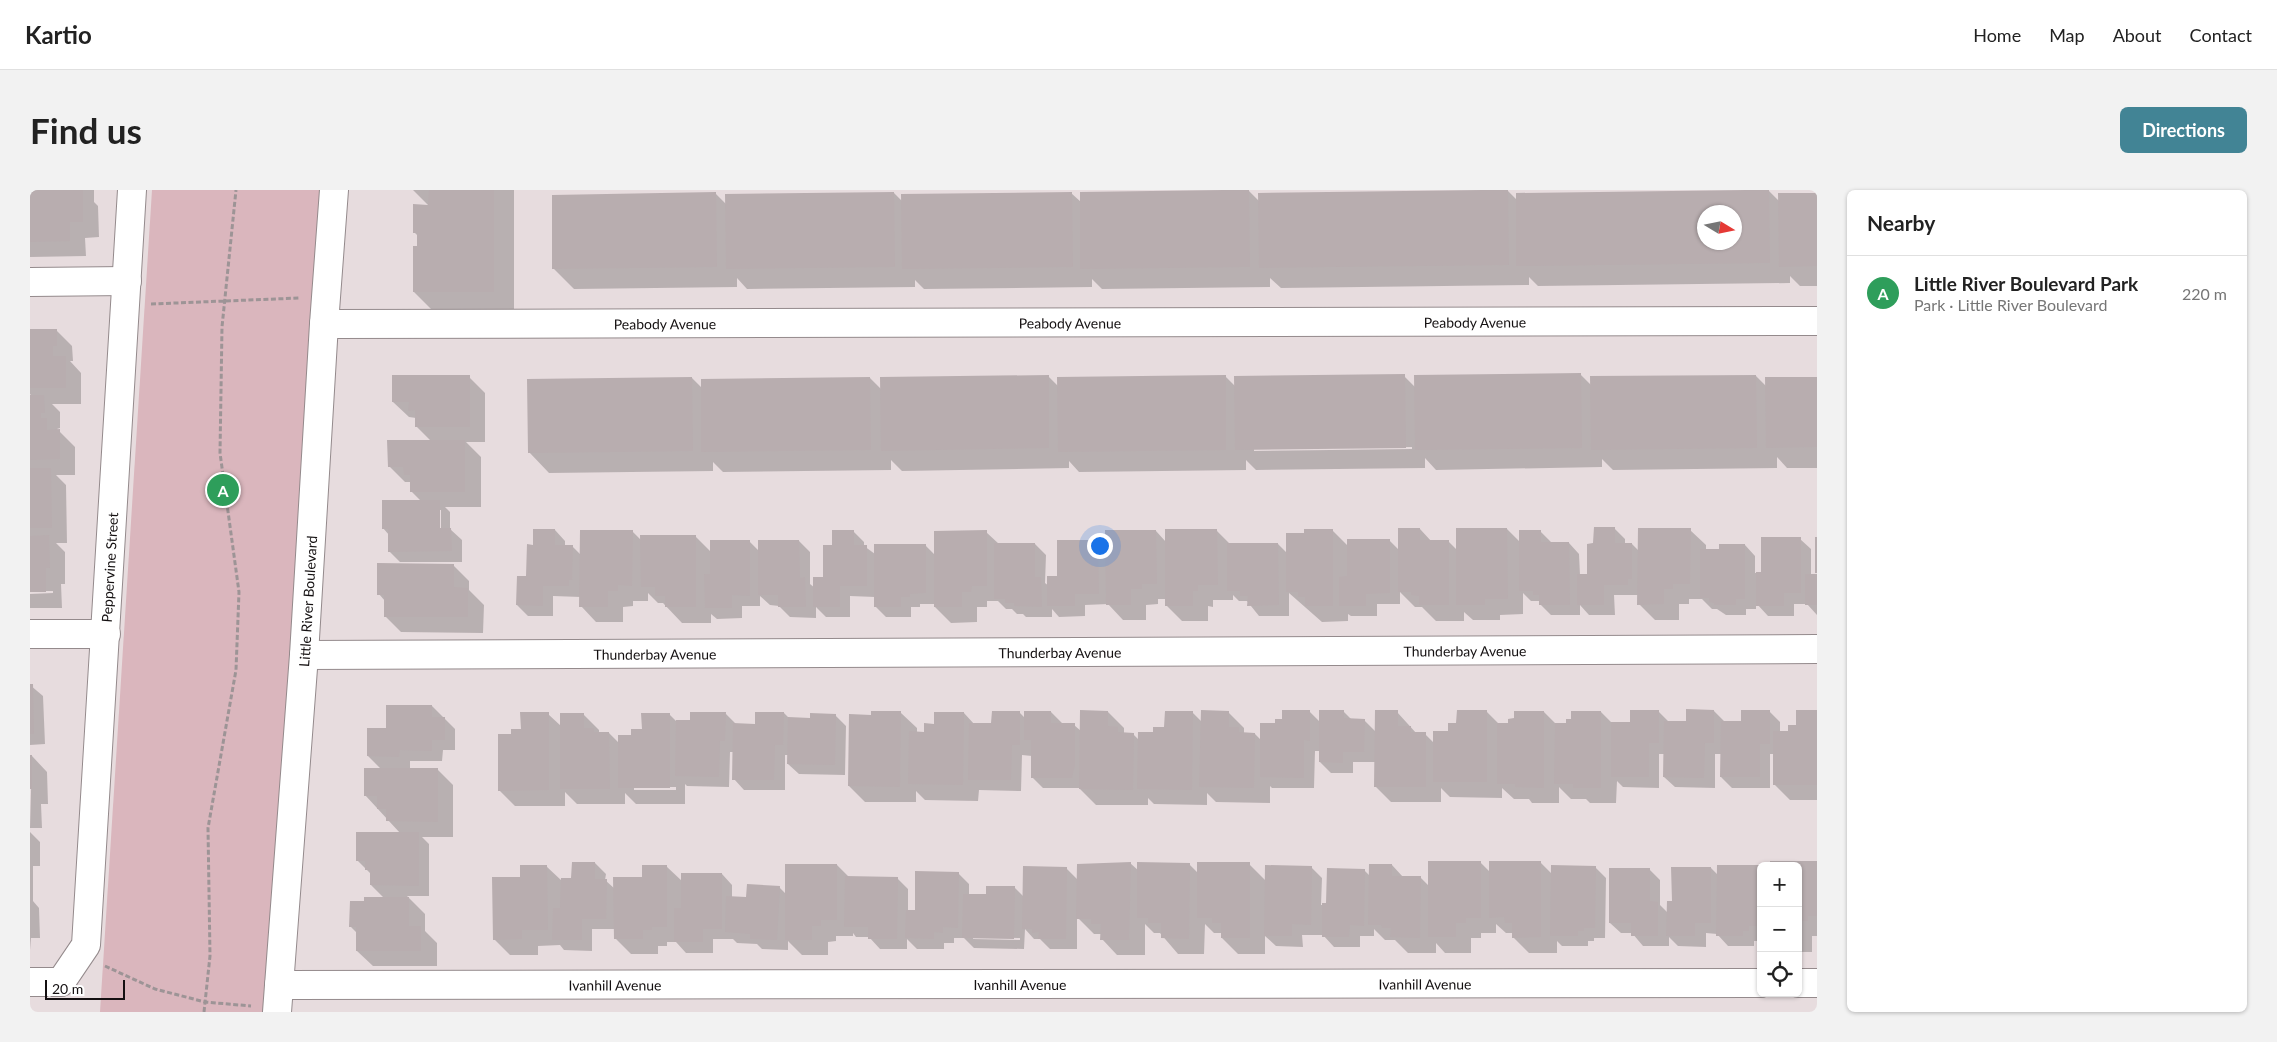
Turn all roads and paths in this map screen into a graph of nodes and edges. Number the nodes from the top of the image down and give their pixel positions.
1 (132, 190) edge
2 (236, 190) edge
3 (334, 190) edge
4 (127, 281) junction
5 (30, 282) edge
6 (302, 298) dead end
7 (224, 301) junction
8 (144, 305) dead end
9 (1817, 321) edge
10 (324, 324) junction
11 (30, 634) edge
12 (106, 634) junction
13 (1817, 649) edge
14 (304, 655) junction
15 (106, 968) dead end
16 (30, 982) edge
17 (1757, 983) edge
18 (1802, 983) edge
19 (1817, 983) edge
20 (279, 985) junction
21 (205, 1002) junction
22 (267, 1009) edge
23 (204, 1012) edge

1 - 4 street, Peppervine Street
2 - 7 path
3 - 10 street, Little River Boulevard
4 - 5 street
4 - 12 street, Peppervine Street
6 - 7 path
7 - 8 path
7 - 21 path
9 - 10 street, Peabody Avenue
10 - 14 street, Little River Boulevard
11 - 12 street
12 - 16 street, Peppervine Street
13 - 14 street, Thunderbay Avenue
14 - 20 street, Little River Boulevard
15 - 21 path
17 - 20 street, Ivanhill Avenue
18 - 19 street
20 - 22 street, Little River Boulevard
21 - 22 path
21 - 23 path

